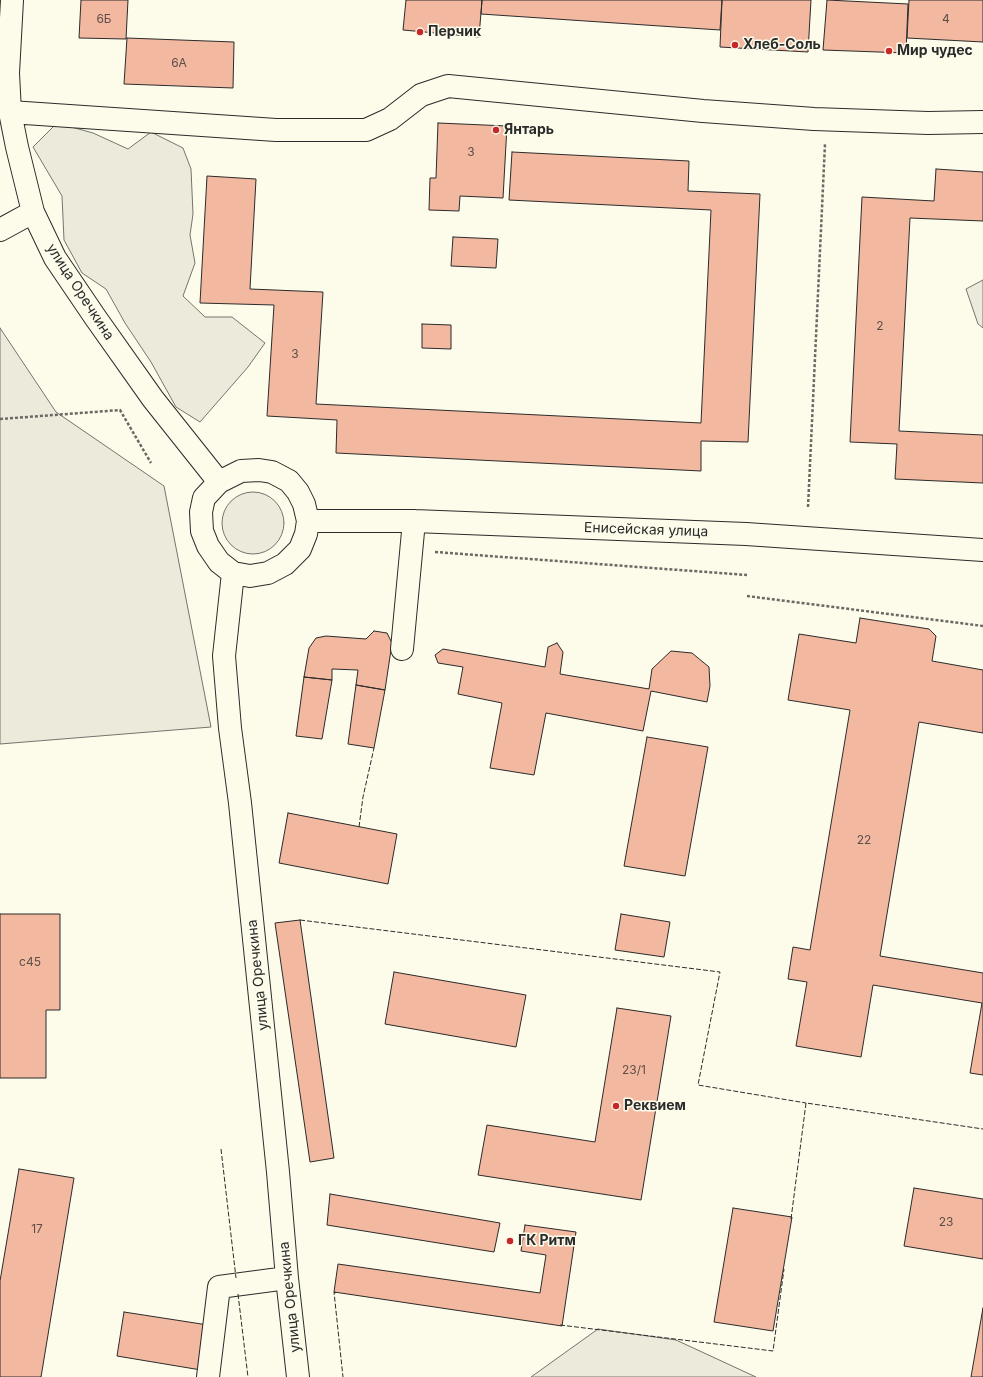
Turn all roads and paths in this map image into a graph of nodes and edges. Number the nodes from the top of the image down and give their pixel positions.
1 (12, 0) edge
2 (10, 112) junction
3 (827, 119) junction
4 (983, 122) edge
5 (33, 212) junction
6 (0, 230) edge
7 (0, 419) edge
8 (151, 463) dead end
9 (219, 482) junction
10 (808, 507) dead end
11 (308, 521) junction
12 (414, 521) junction
13 (983, 550) edge
14 (411, 551) junction
15 (233, 573) junction
16 (747, 575) dead end
17 (747, 596) dead end
18 (983, 626) edge
19 (402, 649) dead end
20 (287, 1278) junction
21 (208, 1377) edge
22 (298, 1377) edge

1 - 2 street, улица Оречкина
2 - 3 street
2 - 5 street, улица Оречкина
3 - 4 street
3 - 10 path
5 - 6 street
5 - 9 street, улица Оречкина
7 - 8 path
9 - 11 street
9 - 15 street
11 - 12 street, Енисейская улица
11 - 15 street
12 - 13 street, Енисейская улица
12 - 14 street
14 - 16 path
14 - 19 street
15 - 20 street, улица Оречкина
17 - 18 path
20 - 21 street
20 - 22 street, улица Оречкина

